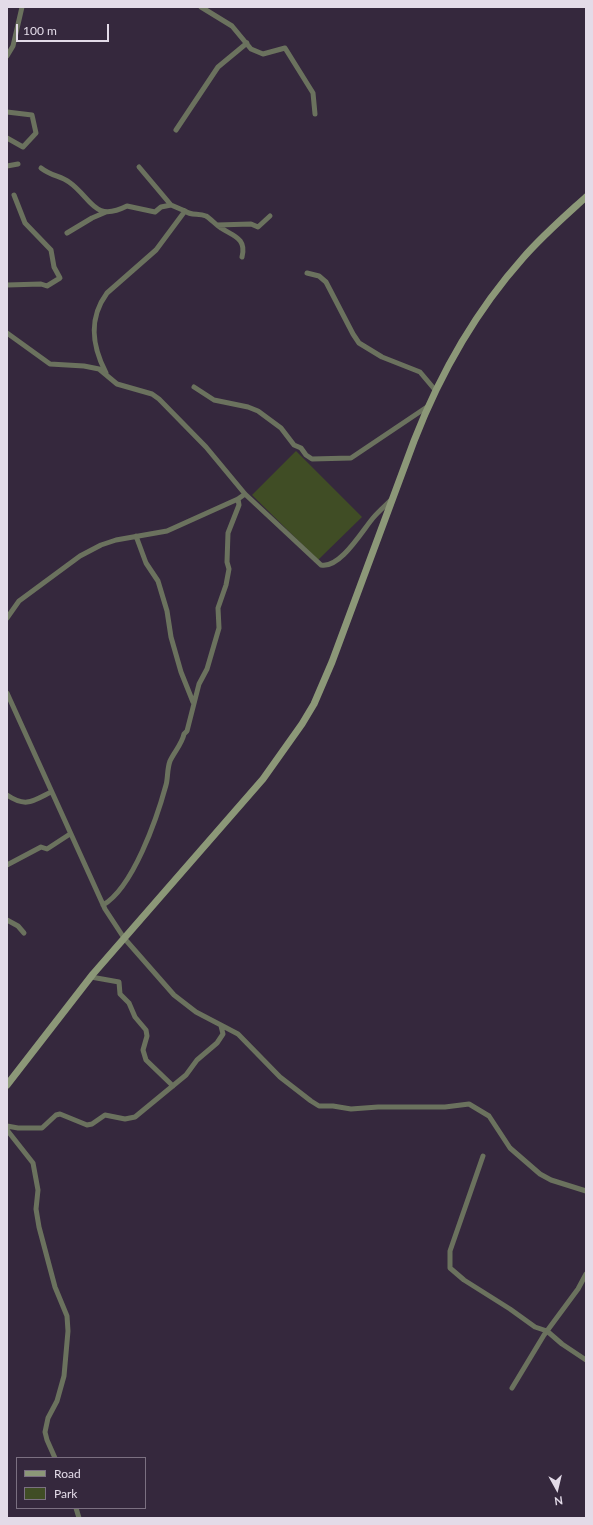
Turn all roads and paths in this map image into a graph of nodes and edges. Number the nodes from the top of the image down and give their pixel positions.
1 (22, 7) edge
2 (201, 7) edge
3 (247, 43) junction
4 (7, 56) edge
5 (7, 112) edge
6 (315, 114) dead end
7 (176, 130) dead end
8 (7, 138) edge
9 (18, 164) dead end
10 (7, 166) edge
11 (139, 167) dead end
12 (41, 168) dead end
13 (14, 195) dead end
14 (586, 197) edge
15 (171, 205) junction
16 (185, 211) junction
17 (106, 212) junction
18 (270, 216) dead end
19 (217, 225) junction
20 (67, 233) dead end
21 (242, 257) dead end
22 (307, 273) dead end
23 (7, 285) edge
24 (7, 333) edge
25 (107, 374) junction
26 (194, 386) dead end
27 (436, 391) junction
28 (427, 407) junction
29 (245, 494) junction
30 (393, 498) junction
31 (238, 499) junction
32 (136, 536) junction
33 (7, 618) edge
34 (7, 693) edge
35 (193, 702) junction
36 (51, 792) junction
37 (7, 795) edge
38 (70, 834) junction
39 (7, 865) edge
40 (103, 905) junction
41 (7, 920) edge
42 (24, 933) dead end
43 (124, 938) junction
44 (91, 977) junction
45 (221, 1026) junction
46 (7, 1085) edge
47 (173, 1086) junction
48 (7, 1126) edge
49 (7, 1130) edge
50 (483, 1156) dead end
51 (586, 1191) edge
52 (586, 1274) edge
53 (547, 1331) junction
54 (586, 1360) edge
55 (512, 1388) dead end
56 (55, 1457) edge

1 - 4 street
2 - 3 street
3 - 6 street
3 - 7 street
5 - 8 street
9 - 10 street
11 - 15 street
12 - 17 street
13 - 23 street
14 - 27 main road
15 - 16 street
15 - 17 street
16 - 19 street
16 - 25 street
17 - 20 street
18 - 19 street
19 - 21 street
22 - 27 street
24 - 25 street
25 - 29 street
26 - 28 street
27 - 28 main road
28 - 30 main road
29 - 30 street
29 - 31 street
30 - 43 main road
31 - 32 street
31 - 35 street
32 - 33 street
32 - 35 street
34 - 36 street
35 - 40 street
36 - 37 street
36 - 38 street
38 - 39 street
38 - 40 street
40 - 43 street
41 - 42 street
43 - 44 main road
43 - 45 street
44 - 46 main road
44 - 47 street
45 - 47 street
45 - 51 street
47 - 48 street
49 - 56 street
50 - 53 street
52 - 53 street
53 - 54 street
53 - 55 street

